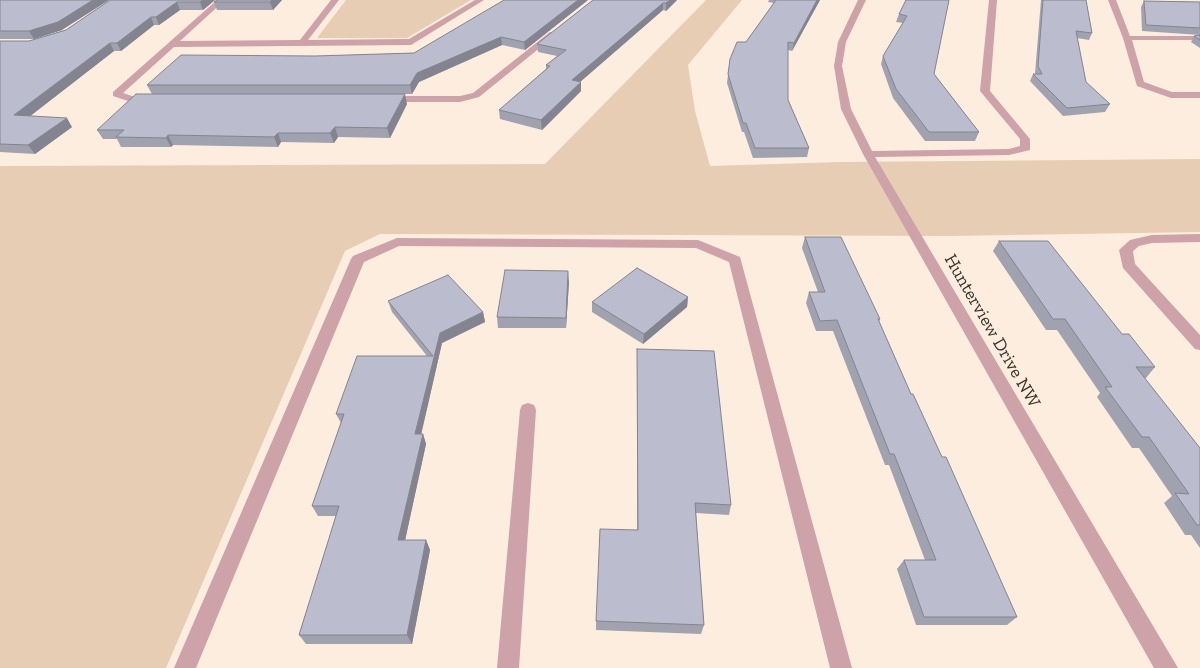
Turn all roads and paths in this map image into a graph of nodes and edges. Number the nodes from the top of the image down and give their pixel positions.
1 (221, 0) edge
2 (335, 0) edge
3 (480, 0) edge
4 (862, 0) edge
5 (992, 0) edge
6 (1112, 0) edge
7 (559, 30) edge
8 (1128, 38) junction
9 (1200, 38) edge
10 (302, 43) junction
11 (173, 44) junction
12 (1200, 95) edge
13 (161, 99) edge
14 (380, 99) edge
15 (868, 154) junction
16 (1200, 238) edge
17 (1200, 345) edge
18 (528, 410) dead end
19 (185, 668) edge
20 (508, 668) edge
21 (840, 668) edge
22 (1167, 668) edge

1 - 11 street
2 - 10 street
3 - 10 street
4 - 15 street, Hunterview Drive NW
5 - 15 street
6 - 8 street
7 - 14 street
8 - 9 street
8 - 12 street
10 - 11 street
11 - 13 street
15 - 22 street, Hunterview Drive NW
16 - 17 street
18 - 20 street
19 - 21 street

